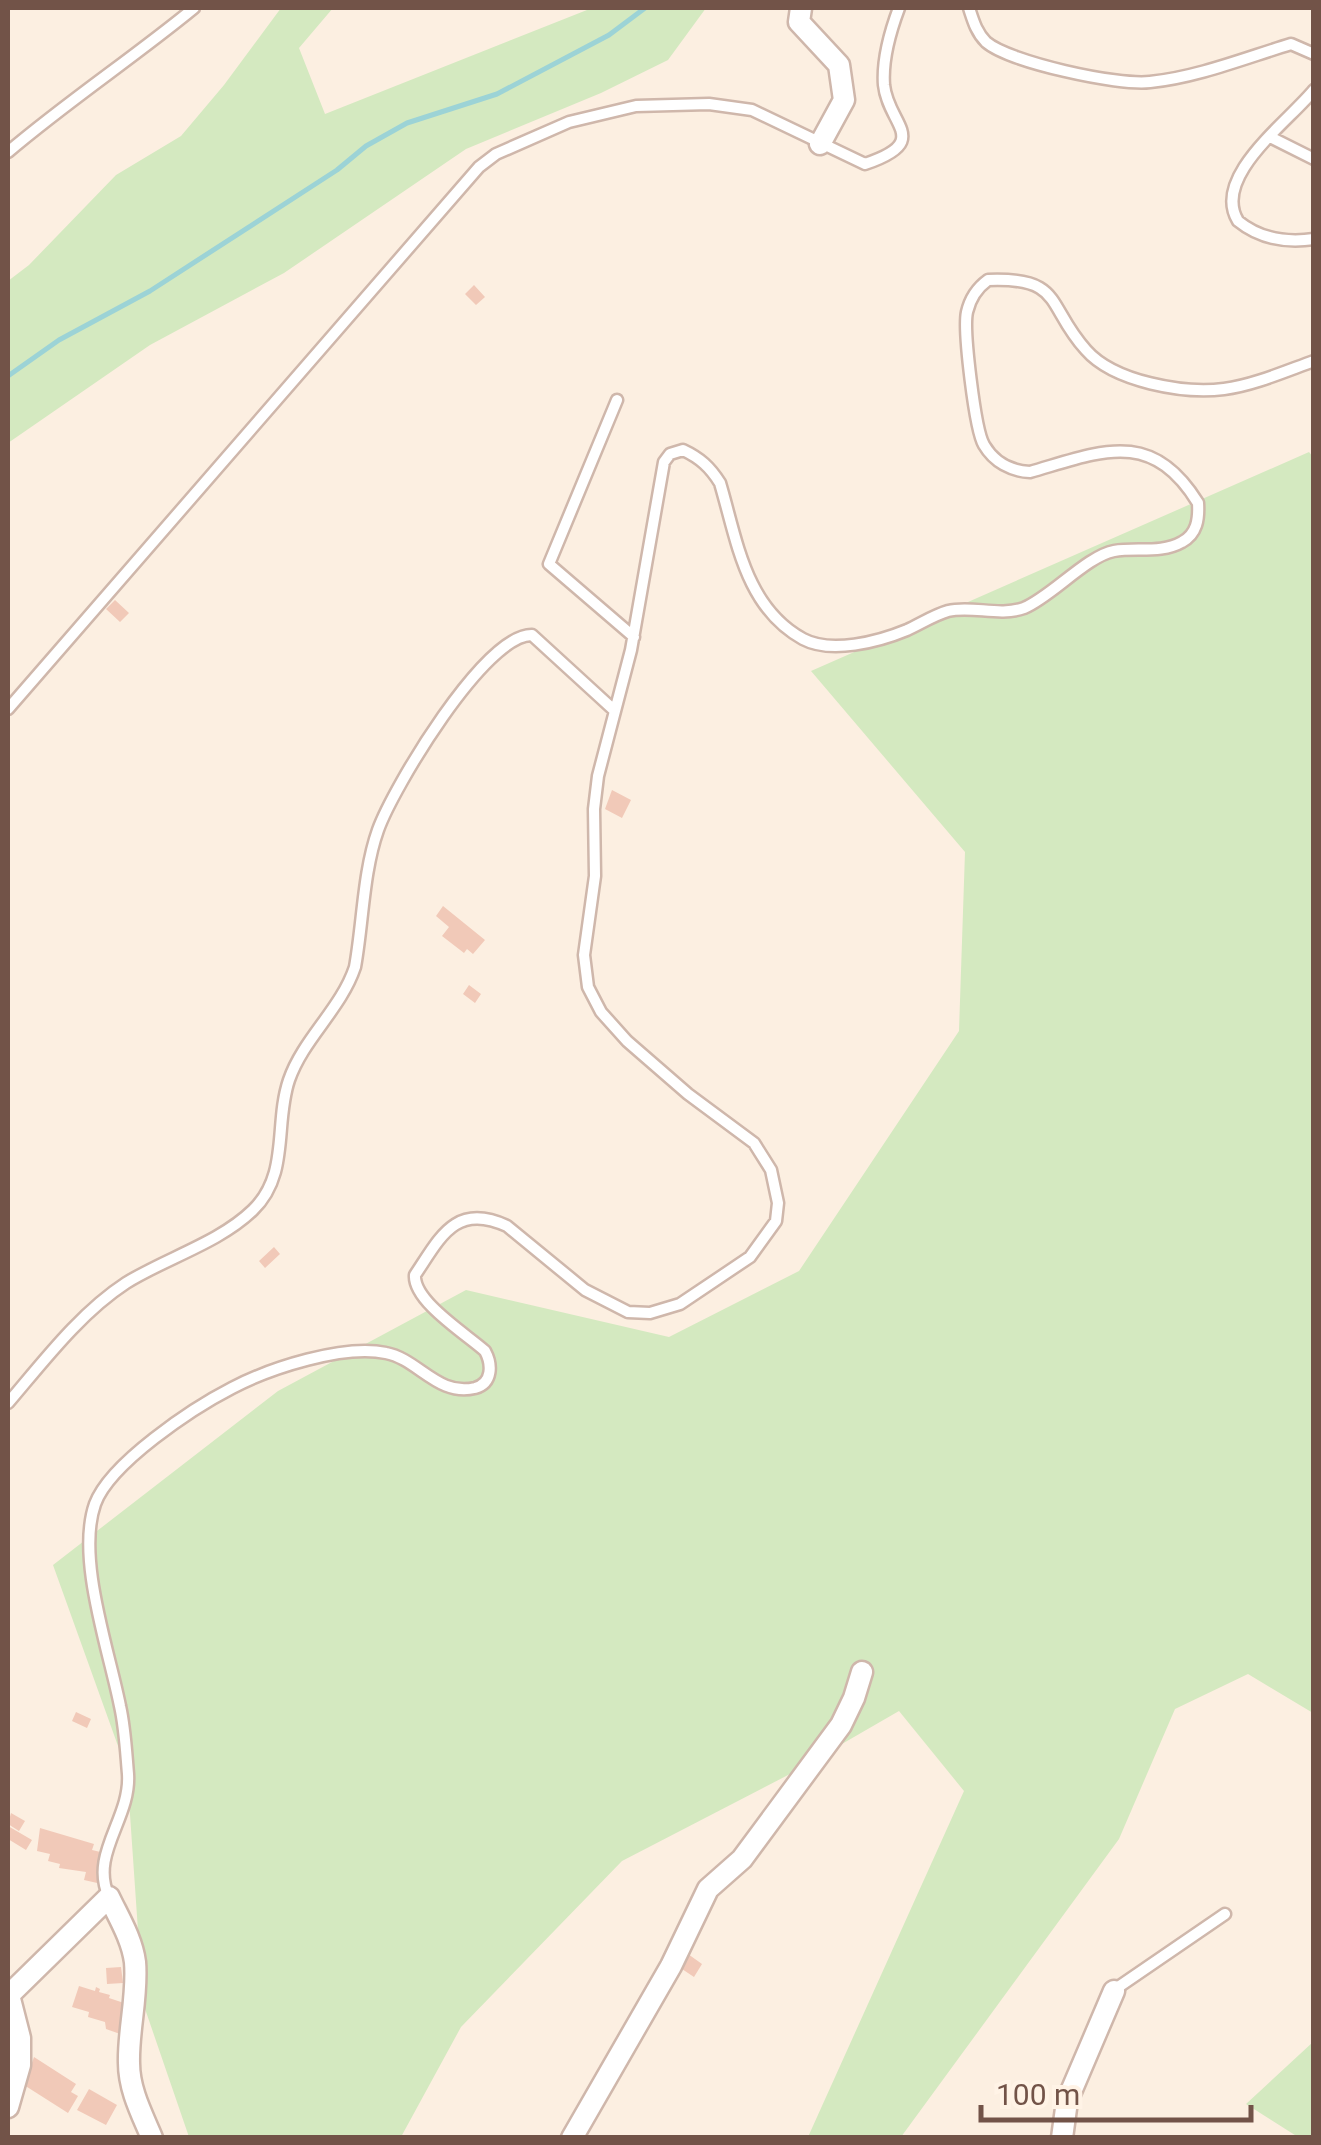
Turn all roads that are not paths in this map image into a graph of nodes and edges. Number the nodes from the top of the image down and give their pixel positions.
1 (194, 8) edge
2 (800, 8) edge
3 (899, 8) edge
4 (970, 8) edge
5 (1314, 54) edge
6 (1314, 90) edge
7 (1270, 137) junction
8 (820, 144) junction
9 (8, 152) edge
10 (1314, 160) edge
11 (1314, 239) edge
12 (1314, 360) edge
13 (617, 400) dead end
14 (634, 637) junction
15 (8, 709) edge
16 (615, 711) junction
17 (8, 1403) edge
18 (862, 1672) dead end
19 (109, 1897) junction
20 (1225, 1914) dead end
21 (1114, 1990) joint
22 (8, 2107) edge
23 (152, 2138) edge
24 (572, 2138) edge
25 (1062, 2138) edge

1 - 9 lane
2 - 8 street
3 - 8 lane
4 - 5 lane
6 - 7 lane
7 - 10 lane
7 - 11 lane
8 - 15 lane
12 - 14 lane
13 - 14 lane
14 - 16 lane
16 - 17 lane
16 - 19 lane
18 - 24 street
19 - 22 street
19 - 23 street
20 - 21 lane
21 - 25 street

